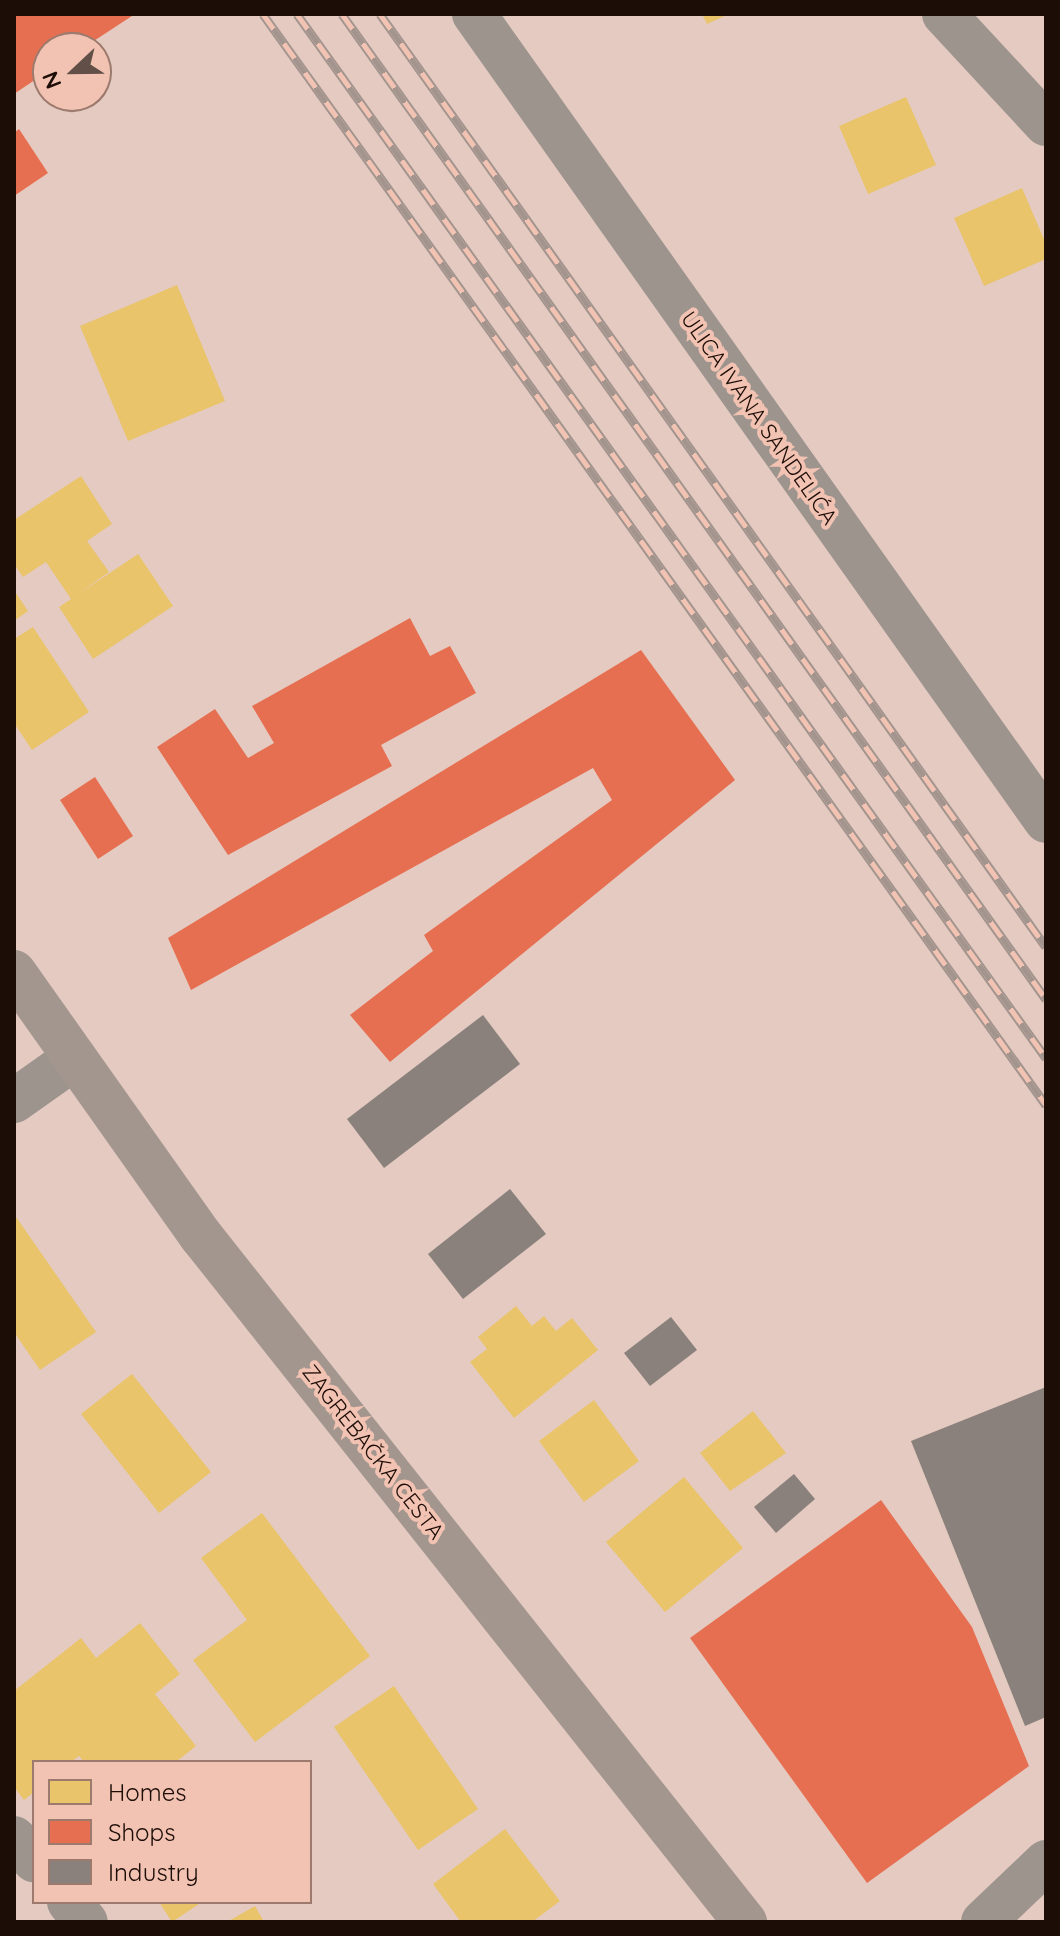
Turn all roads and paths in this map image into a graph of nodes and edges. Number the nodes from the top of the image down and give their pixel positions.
1 (474, 14) edge
2 (944, 14) edge
3 (1046, 124) edge
4 (1046, 821) edge
5 (14, 972) edge
6 (72, 1060) junction
7 (14, 1101) edge
8 (14, 1838) edge
9 (32, 1858) edge
10 (1046, 1862) edge
11 (71, 1904) edge
12 (86, 1922) edge
13 (745, 1922) edge
14 (983, 1922) edge

1 - 4 street, ULICA IVANA SANDELIĆA
2 - 3 street
5 - 6 main road, ZAGREBAČKA CESTA
6 - 7 street
6 - 13 main road, ZAGREBAČKA CESTA
8 - 9 street
10 - 14 street
11 - 12 street

